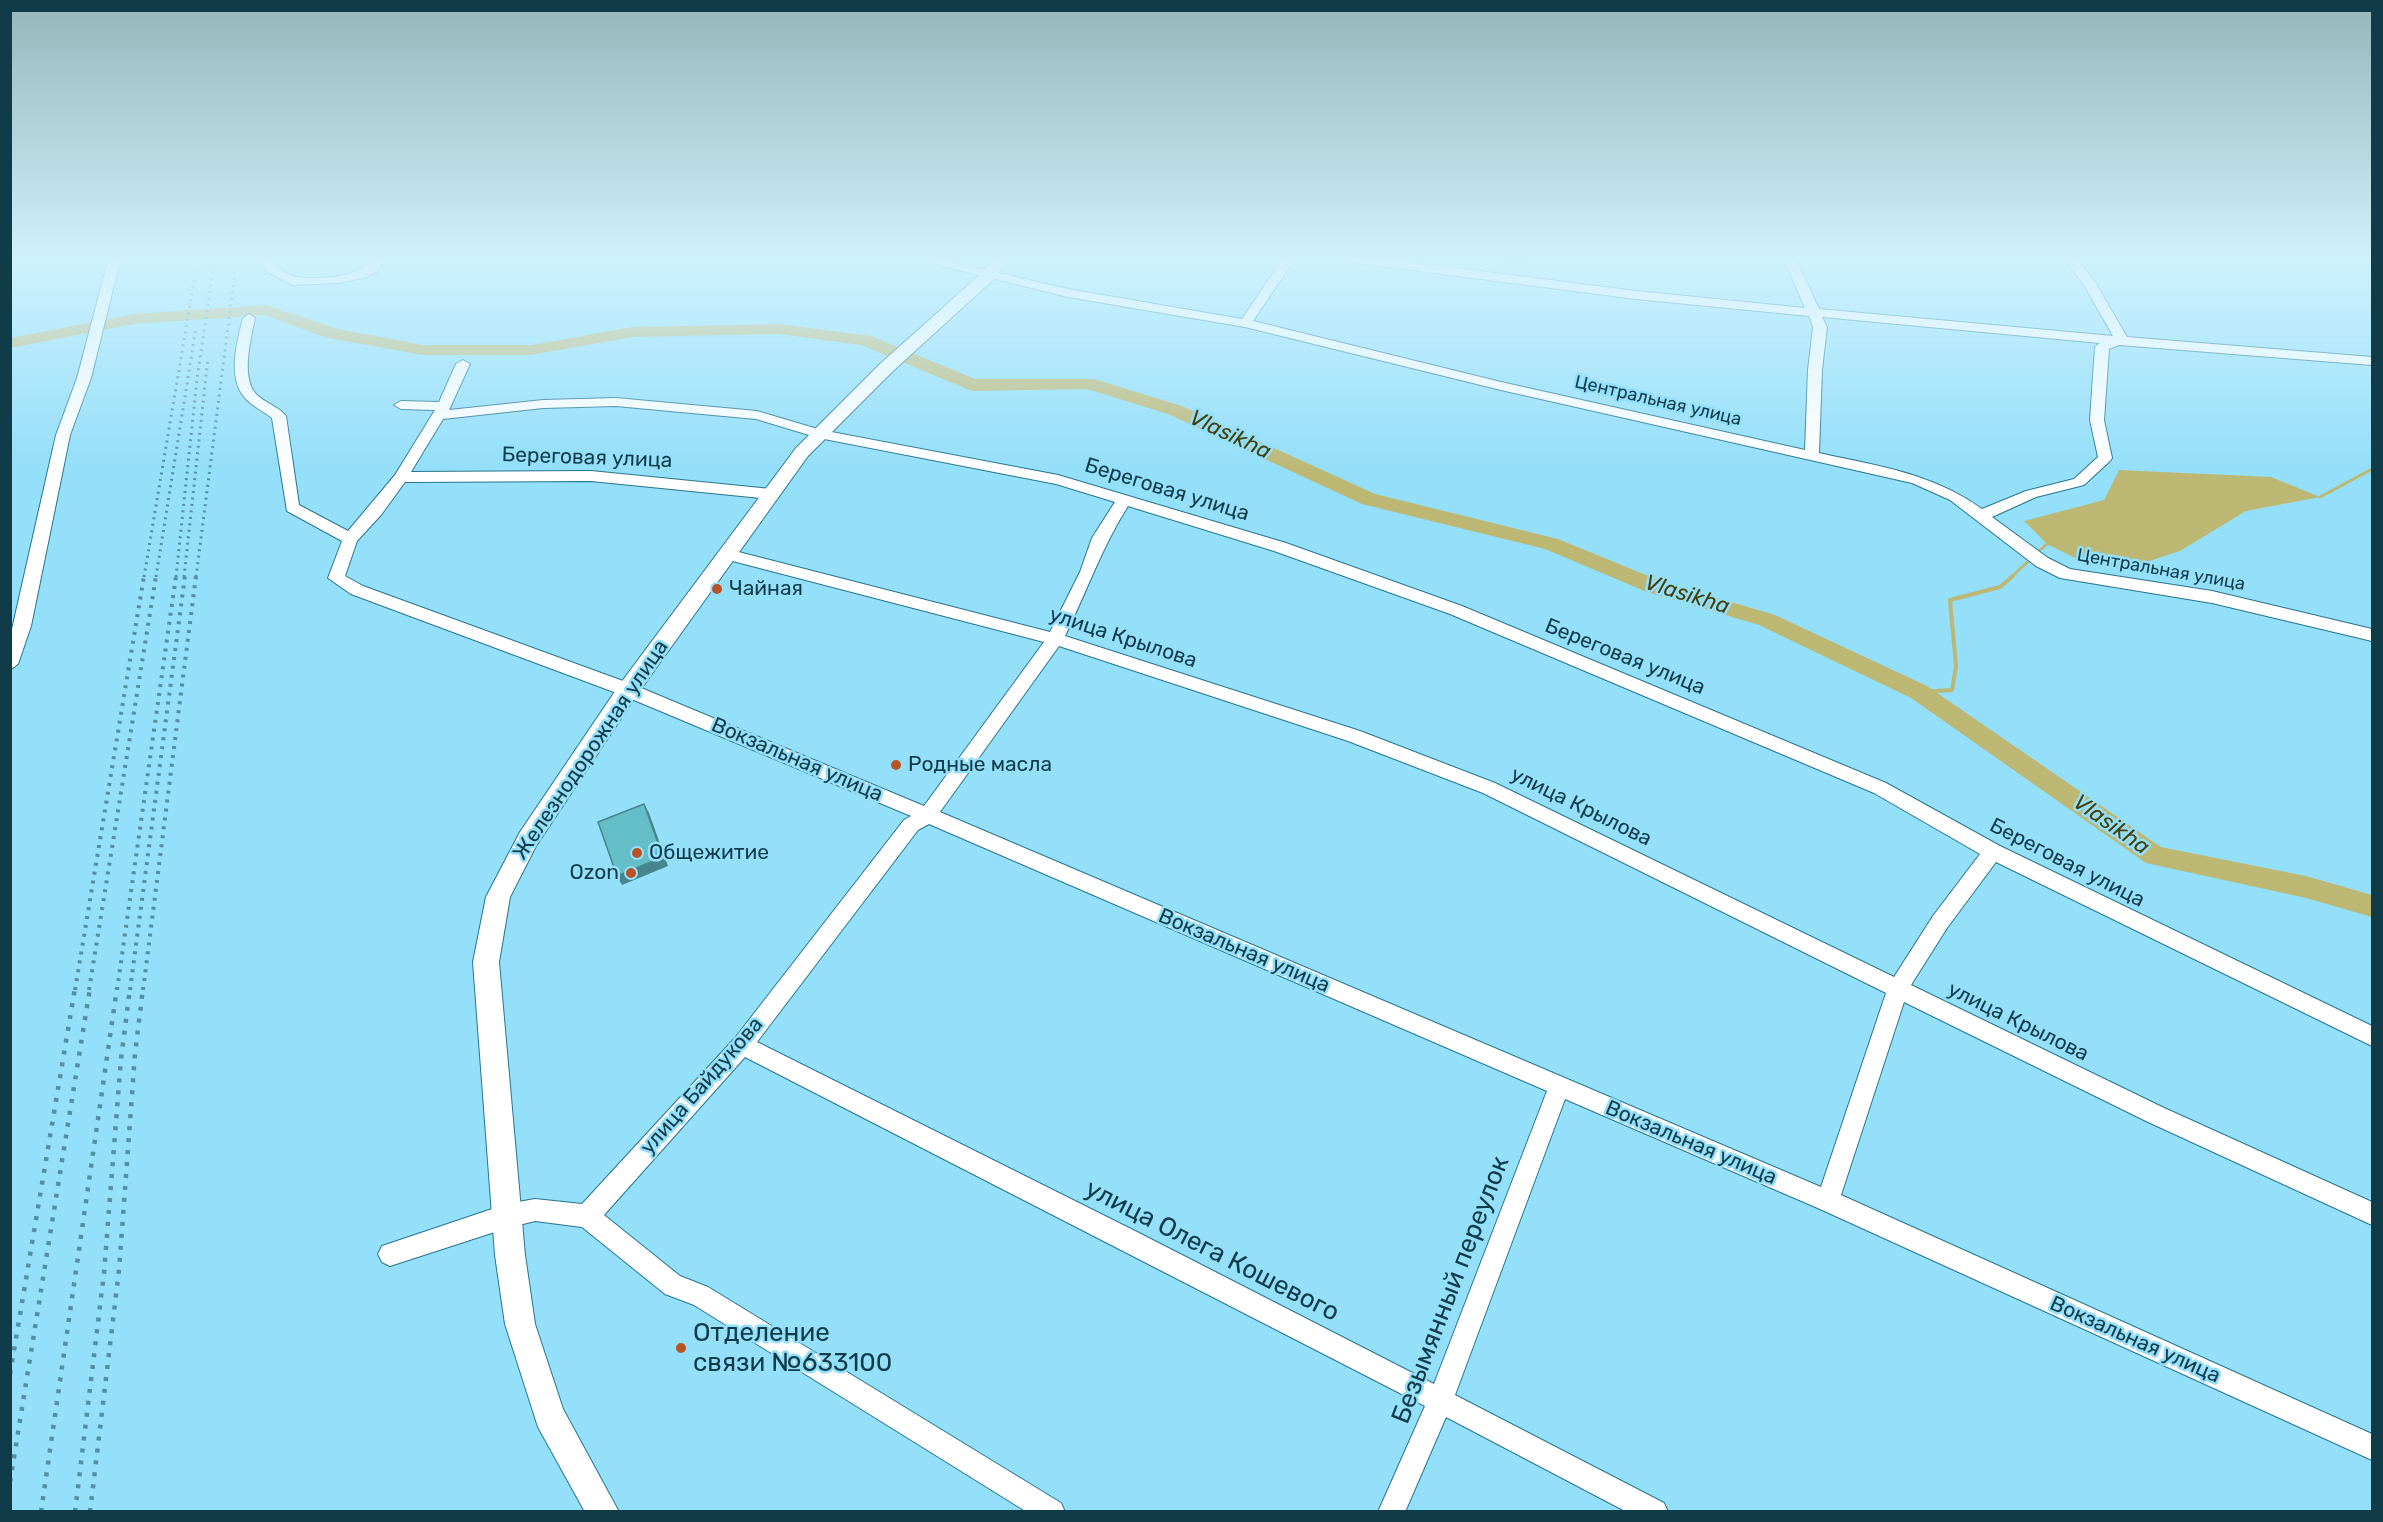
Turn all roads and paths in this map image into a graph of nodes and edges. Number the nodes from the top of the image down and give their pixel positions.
1 (97, 328) edge
2 (247, 328) edge
3 (929, 328) edge
4 (1265, 328) edge
5 (1820, 328) edge
6 (1970, 328) edge
7 (2115, 328) edge
8 (2121, 339) junction
9 (2373, 361) edge
10 (463, 364) dead end
11 (401, 405) dead end
12 (442, 410) junction
13 (819, 434) junction
14 (1812, 455) junction
15 (400, 477) junction
16 (771, 494) junction
17 (1124, 501) junction
18 (1982, 515) junction
19 (350, 539) junction
20 (727, 554) junction
21 (2373, 635) edge
22 (1055, 639) junction
23 (10, 664) edge
24 (628, 690) junction
25 (928, 815) junction
26 (1994, 852) junction
27 (1898, 988) junction
28 (2373, 1036) edge
29 (742, 1046) junction
30 (1559, 1087) junction
31 (1828, 1201) junction
32 (2373, 1214) edge
33 (507, 1216) junction
34 (587, 1216) junction
35 (390, 1254) dead end
36 (1440, 1401) junction
37 (2373, 1447) edge
38 (603, 1512) edge
39 (1052, 1512) edge
40 (1391, 1512) edge
41 (1655, 1512) edge

1 - 23 street
2 - 19 street
3 - 13 main road, Железнодорожная улица
4 - 14 street, Центральная улица
5 - 14 street
6 - 8 street
7 - 8 street
8 - 9 street
8 - 18 street
10 - 12 street, Вокзальная улица
11 - 12 street, Береговая улица
12 - 13 street, Береговая улица
12 - 15 street, Вокзальная улица
13 - 16 main road, Железнодорожная улица
13 - 17 street, Береговая улица
14 - 18 street, Центральная улица
15 - 16 street, Береговая улица
15 - 19 street, Вокзальная улица
16 - 20 main road, Железнодорожная улица
17 - 22 street, улица Байдукова
17 - 26 street, Береговая улица
18 - 21 street, Центральная улица
19 - 24 street, Вокзальная улица
20 - 22 street, улица Крылова
20 - 24 main road, Железнодорожная улица
22 - 25 street, улица Байдукова
22 - 27 street, улица Крылова
24 - 25 street, Вокзальная улица
24 - 33 main road, Железнодорожная улица
25 - 29 street, улица Байдукова
25 - 30 street, Вокзальная улица
26 - 27 street
26 - 28 street, Береговая улица
27 - 31 street
27 - 32 street, улица Крылова
29 - 34 street, улица Байдукова
29 - 36 street, улица Олега Кошевого
30 - 31 street, Вокзальная улица
30 - 36 street, Безымянный переулок
31 - 37 street, Вокзальная улица
33 - 34 street
33 - 35 street
33 - 38 main road, Железнодорожная улица
34 - 39 street
36 - 40 street, Безымянный переулок
36 - 41 street, улица Олега Кошевого

